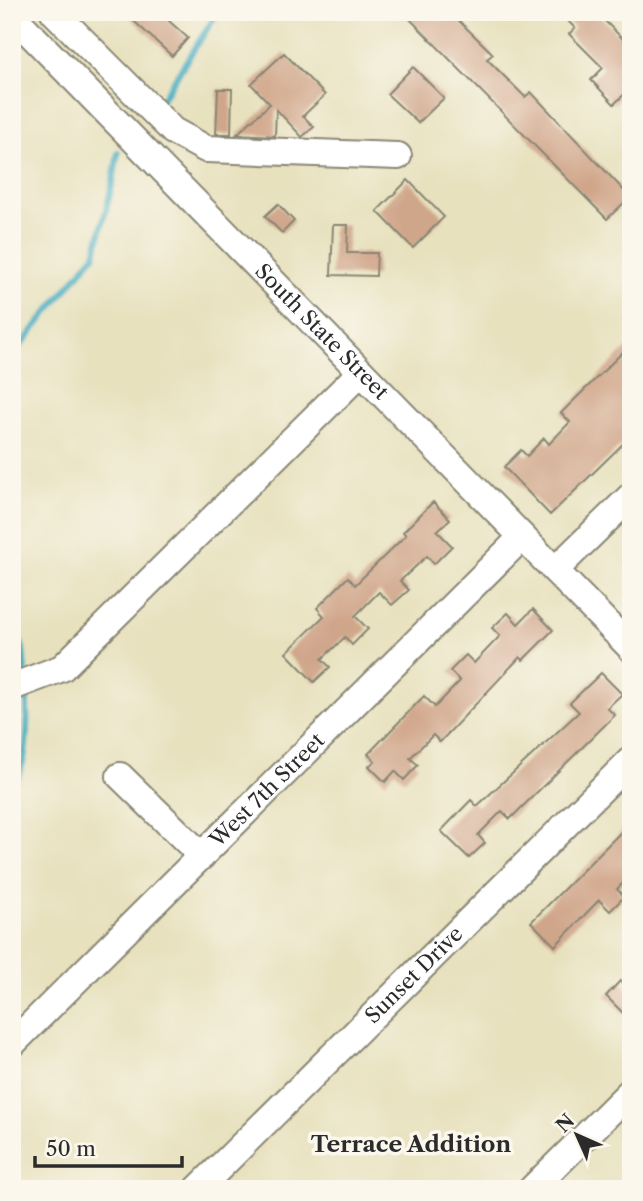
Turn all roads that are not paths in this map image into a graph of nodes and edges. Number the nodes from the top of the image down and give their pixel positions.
1 (54, 12) edge
2 (12, 15) edge
3 (104, 62) junction
4 (84, 88) junction
5 (398, 156) dead end
6 (361, 372) junction
7 (631, 496) edge
8 (523, 537) junction
9 (555, 570) junction
10 (631, 648) edge
11 (12, 687) edge
12 (631, 760) edge
13 (120, 776) dead end
14 (202, 856) junction
15 (12, 1044) edge
16 (631, 1091) edge
17 (198, 1189) edge
18 (532, 1189) edge

1 - 3 street
2 - 4 street, South State Street
3 - 4 street
3 - 5 street
4 - 6 street, South State Street
6 - 8 street, South State Street
6 - 11 street
7 - 9 street
8 - 9 street, South State Street
8 - 14 street, West 7th Street
9 - 10 street, South State Street
12 - 17 street, Sunset Drive
13 - 14 street
14 - 15 street, West 7th Street
16 - 18 street

